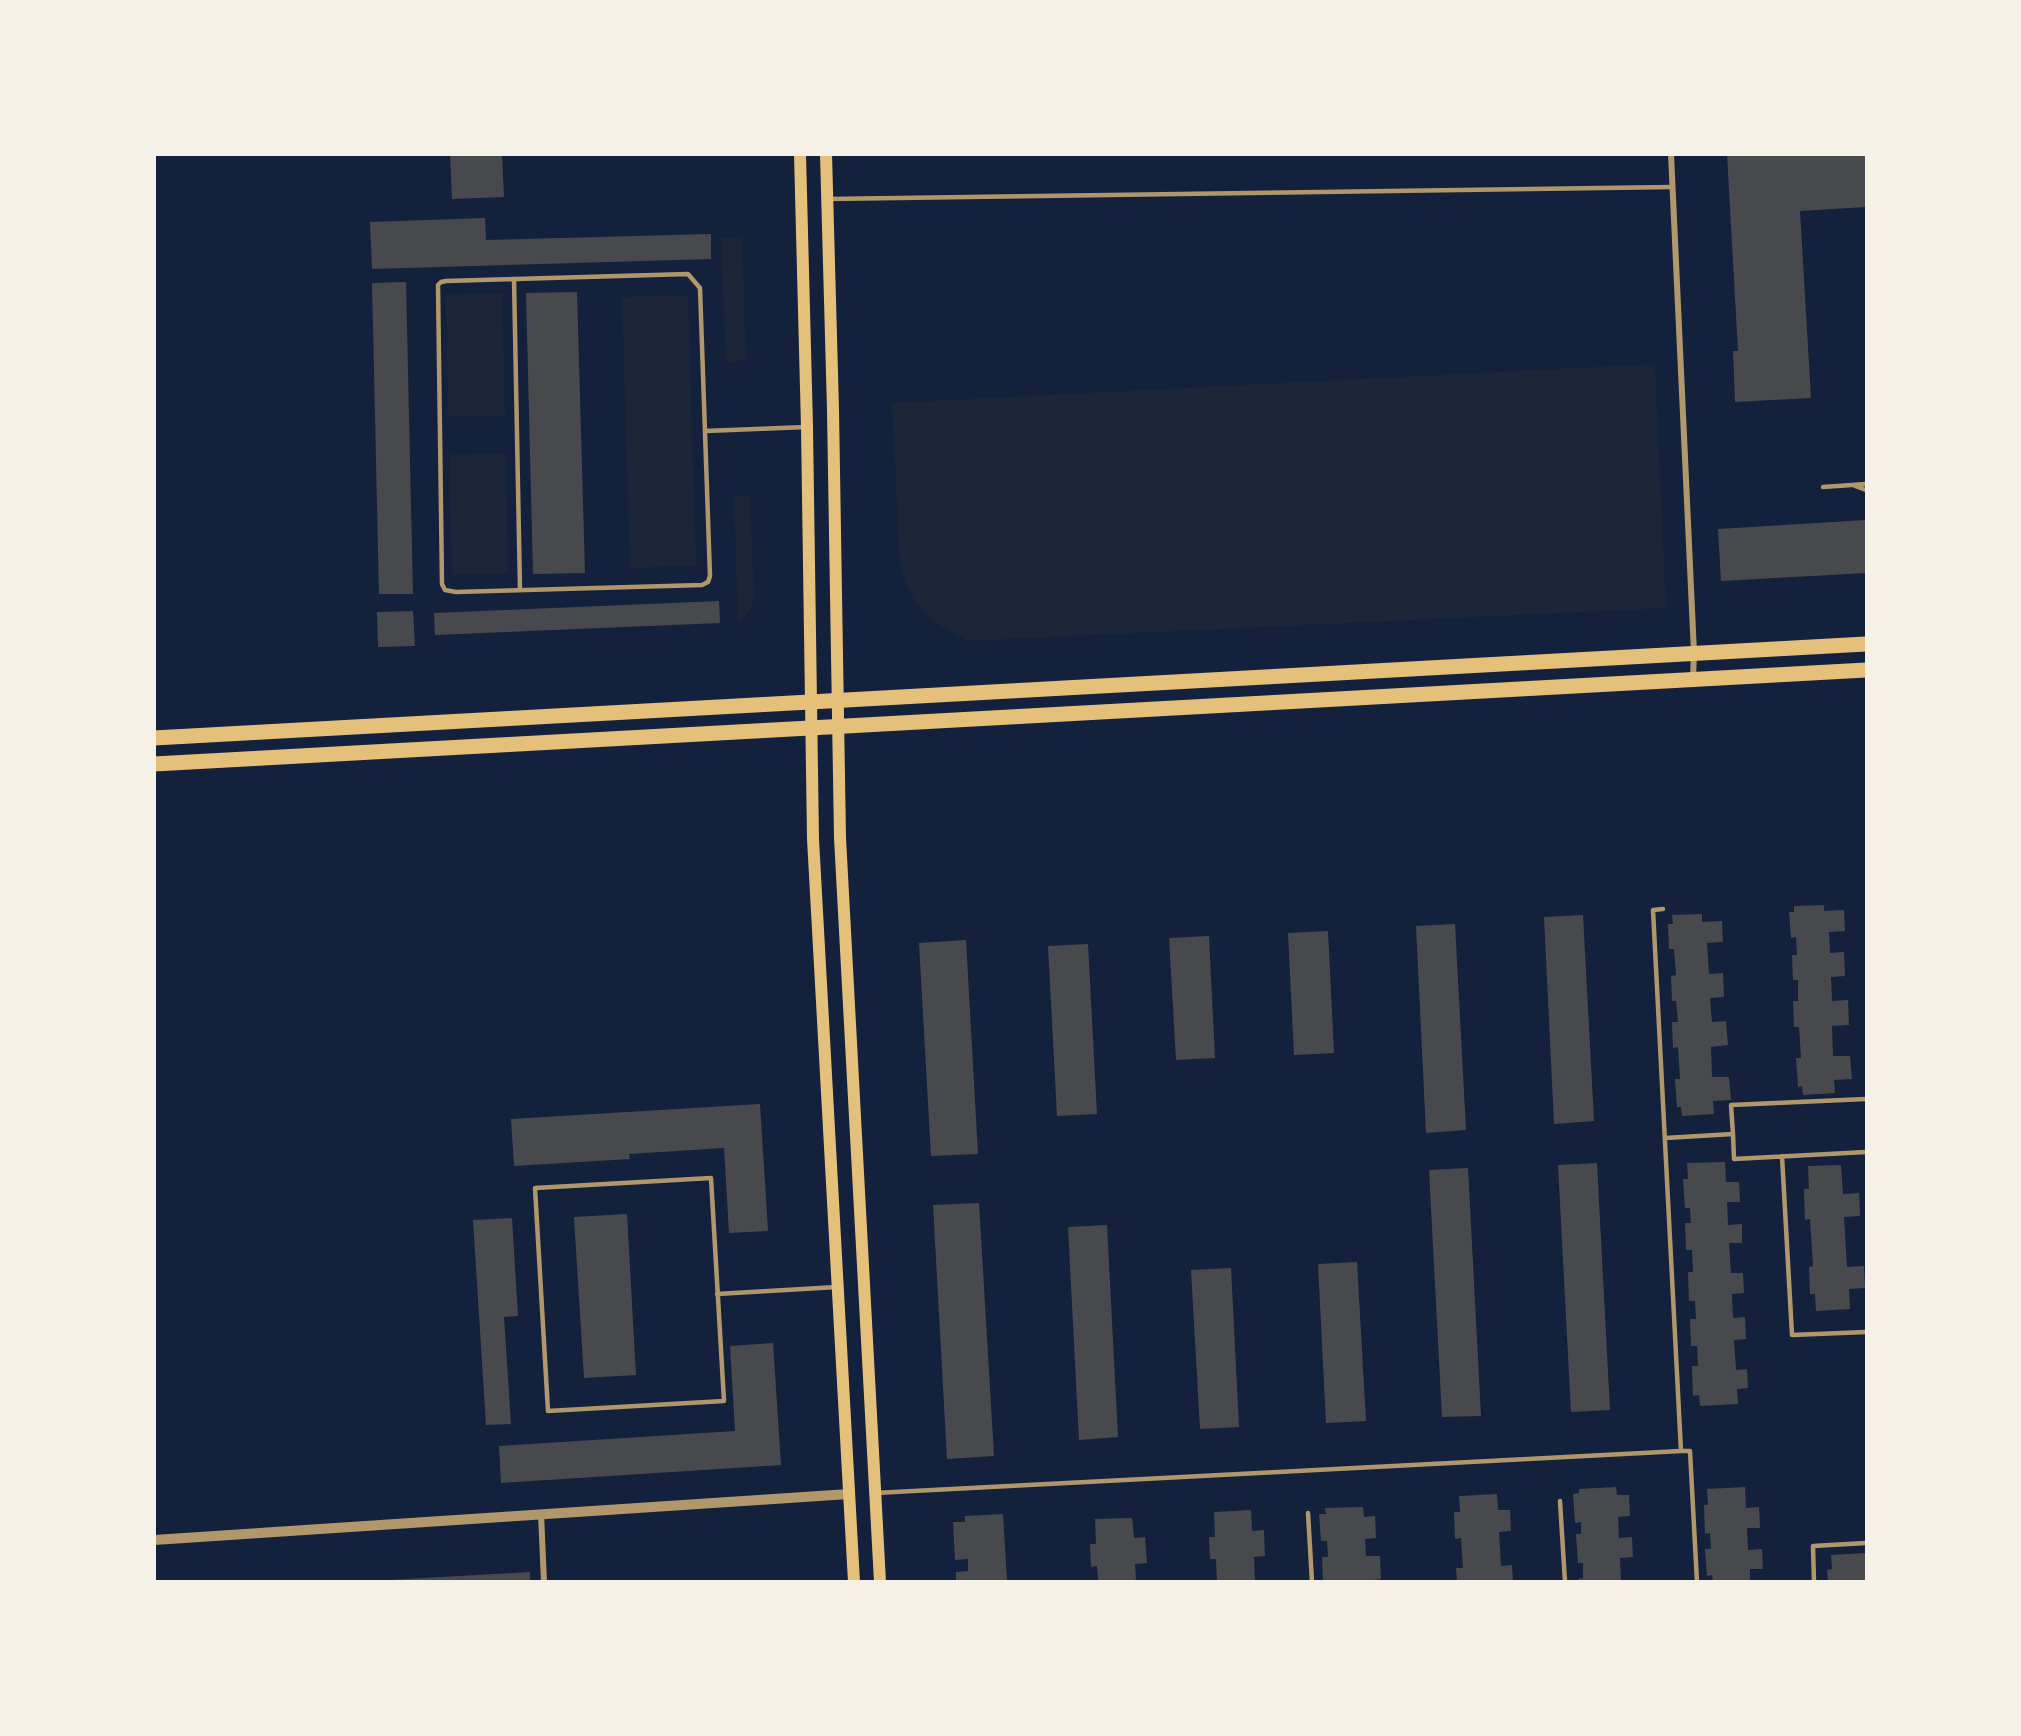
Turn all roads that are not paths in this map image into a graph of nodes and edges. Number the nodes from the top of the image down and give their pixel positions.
1 (800, 154) edge
2 (826, 154) edge
3 (1671, 154) edge
4 (1672, 187) junction
5 (827, 199) junction
6 (514, 279) junction
7 (807, 427) junction
8 (705, 431) junction
9 (1866, 484) edge
10 (1853, 485) junction
11 (1823, 487) dead end
12 (1866, 490) edge
13 (520, 590) junction
14 (1866, 644) edge
15 (1694, 653) junction
16 (1866, 670) edge
17 (1693, 680) junction
18 (837, 700) junction
19 (811, 702) junction
20 (838, 727) junction
21 (812, 728) junction
22 (154, 738) edge
23 (154, 764) edge
24 (1663, 909) dead end
25 (1866, 1098) edge
26 (1733, 1134) junction
27 (1665, 1138) junction
28 (1866, 1152) edge
29 (1782, 1156) junction
30 (837, 1287) junction
31 (717, 1294) junction
32 (1866, 1332) edge
33 (1681, 1451) junction
34 (875, 1493) junction
35 (849, 1494) junction
36 (1560, 1501) dead end
37 (1308, 1513) dead end
38 (541, 1514) junction
39 (154, 1540) edge
40 (1866, 1543) edge
41 (544, 1581) edge
42 (854, 1581) edge
43 (880, 1581) edge
44 (1312, 1581) edge
45 (1565, 1581) edge
46 (1697, 1581) edge
47 (1814, 1581) edge

1 - 7 main road
2 - 5 main road
3 - 4 street
4 - 5 lane
4 - 15 street
5 - 18 main road
6 - 8 lane
6 - 13 lane
6 - 13 lane
7 - 8 lane
7 - 19 main road
8 - 13 lane
9 - 10 lane
10 - 11 lane
10 - 12 lane
14 - 15 main road
15 - 17 street
15 - 18 main road
16 - 17 main road
17 - 20 main road
18 - 19 main road
18 - 20 main road
19 - 21 main road
19 - 22 main road
20 - 21 main road
20 - 34 main road
21 - 23 main road
21 - 30 main road
24 - 27 lane
25 - 26 lane
26 - 27 lane
26 - 29 lane
27 - 33 lane
28 - 29 lane
29 - 32 lane
30 - 31 lane
30 - 35 main road
31 - 31 lane
33 - 34 lane
33 - 46 lane
34 - 43 main road
35 - 38 street
35 - 42 main road
36 - 45 lane
37 - 44 lane
38 - 39 street
38 - 41 street
40 - 47 lane

